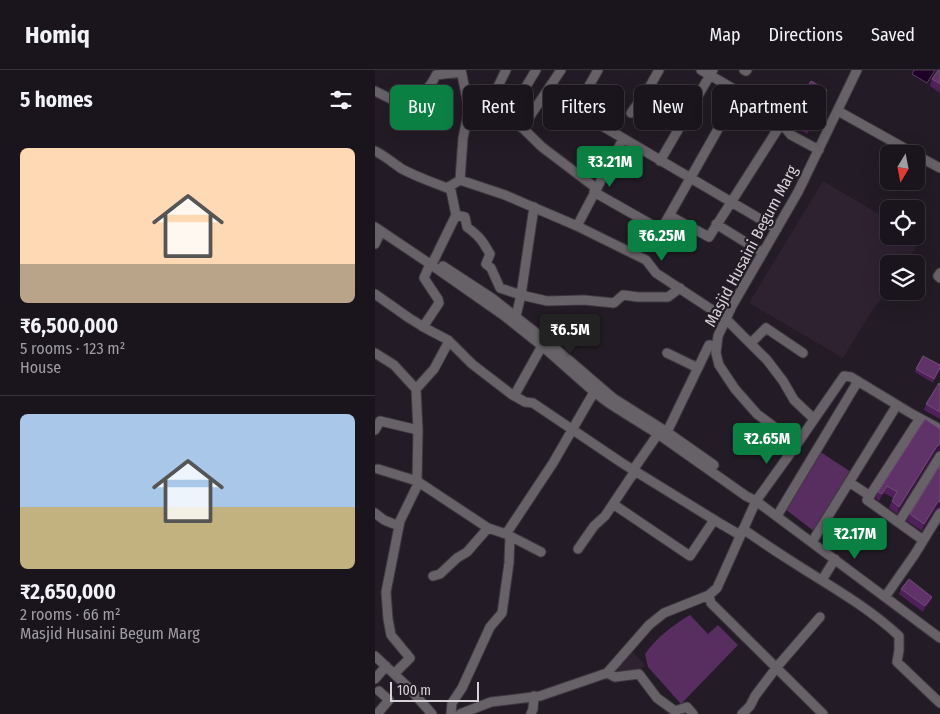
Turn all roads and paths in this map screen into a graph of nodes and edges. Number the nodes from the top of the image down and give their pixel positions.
1 (506, 70) edge
2 (536, 70) edge
3 (561, 70) edge
4 (598, 70) edge
5 (659, 70) edge
6 (701, 70) edge
7 (857, 70) edge
8 (461, 71) edge
9 (712, 73) edge
10 (464, 85) edge
11 (499, 85) edge
12 (527, 85) edge
13 (729, 85) edge
14 (375, 91) edge
15 (838, 111) junction
16 (533, 112) edge
17 (631, 113) dead end
18 (465, 130) edge
19 (524, 130) edge
20 (718, 130) edge
21 (777, 130) edge
22 (786, 130) edge
23 (623, 139) junction
24 (899, 145) edge
25 (819, 150) junction
26 (375, 151) edge
27 (660, 160) junction
28 (925, 160) edge
29 (940, 168) edge
30 (691, 178) junction
31 (460, 180) junction
32 (450, 186) junction
33 (595, 190) junction
34 (731, 202) junction
35 (534, 208) junction
36 (457, 215) junction
37 (669, 216) junction
38 (375, 222) edge
39 (716, 224) junction
40 (577, 226) junction
41 (378, 229) edge
42 (777, 229) junction
43 (375, 244) edge
44 (763, 253) junction
45 (432, 262) junction
46 (940, 272) edge
47 (940, 278) edge
48 (679, 288) junction
49 (375, 294) edge
50 (521, 295) junction
51 (516, 316) junction
52 (726, 319) junction
53 (423, 327) junction
54 (449, 342) junction
55 (751, 343) junction
56 (542, 346) junction
57 (717, 346) junction
58 (667, 353) dead end
59 (803, 353) dead end
60 (375, 354) edge
61 (698, 368) junction
62 (858, 381) junction
63 (416, 389) junction
64 (594, 392) junction
65 (514, 396) junction
66 (897, 405) junction
67 (920, 418) junction
68 (814, 419) junction
69 (940, 428) edge
70 (375, 430) edge
71 (418, 430) junction
72 (573, 430) junction
73 (662, 433) junction
74 (797, 444) junction
75 (940, 456) edge
76 (379, 469) dead end
77 (634, 470) junction
78 (418, 482) junction
79 (849, 482) junction
80 (871, 496) junction
81 (756, 500) junction
82 (613, 504) junction
83 (375, 512) edge
84 (940, 513) edge
85 (777, 516) junction
86 (714, 520) junction
87 (899, 522) junction
88 (399, 526) junction
89 (488, 528) junction
90 (741, 532) junction
91 (508, 535) junction
92 (923, 540) junction
93 (811, 542) junction
94 (578, 549) dead end
95 (541, 552) dead end
96 (835, 559) junction
97 (433, 576) dead end
98 (822, 580) junction
99 (709, 595) junction
100 (885, 597) junction
101 (820, 617) dead end
102 (940, 638) edge
103 (375, 656) edge
104 (386, 666) junction
105 (776, 668) junction
106 (607, 673) junction
107 (394, 674) junction
108 (375, 679) edge
109 (376, 691) edge
110 (534, 696) junction
111 (940, 703) edge
112 (377, 714) edge
113 (432, 714) edge
114 (451, 714) edge
115 (460, 714) edge
116 (531, 714) edge
117 (693, 714) edge
118 (742, 714) edge
119 (823, 714) edge

1 - 11 street
2 - 12 street
3 - 16 street
4 - 23 street
5 - 17 street
6 - 9 street
7 - 15 street, Masjid Husaini Begum Marg
8 - 10 street
8 - 14 street
9 - 13 street
9 - 27 street
15 - 24 street
15 - 25 street, Masjid Husaini Begum Marg
18 - 31 street
19 - 33 street
20 - 30 street
21 - 34 street
22 - 25 street
23 - 27 street
23 - 33 street
25 - 42 street, Masjid Husaini Begum Marg
26 - 32 street
27 - 30 street
28 - 29 street
30 - 34 street
30 - 37 street
31 - 32 street
31 - 35 street
32 - 36 street
33 - 37 street
33 - 40 street
34 - 39 street
34 - 42 street
35 - 40 street
35 - 50 street
36 - 45 street
36 - 50 street
37 - 39 street
38 - 45 street
39 - 44 street
40 - 48 street
41 - 43 street
41 - 45 street
42 - 44 street, Masjid Husaini Begum Marg
44 - 52 street, Masjid Husaini Begum Marg
45 - 51 street
45 - 53 street
45 - 56 street
46 - 47 street
48 - 50 street
48 - 52 street
49 - 53 street
50 - 51 street
51 - 73 street
52 - 55 street
52 - 57 street, Masjid Husaini Begum Marg
53 - 54 street
54 - 63 street
54 - 65 street
55 - 59 street
55 - 68 street
56 - 64 street
56 - 65 street
57 - 61 street
57 - 74 street, Masjid Husaini Begum Marg
58 - 61 street
60 - 63 street
61 - 73 street
62 - 66 street
62 - 68 street
62 - 85 street
63 - 71 street
64 - 72 street
64 - 73 street
65 - 72 street
66 - 67 street
66 - 79 street
67 - 69 street
67 - 80 street
68 - 74 street
70 - 71 street
71 - 78 street
72 - 77 street
72 - 91 street
73 - 77 street
73 - 81 street
74 - 81 street
75 - 87 street
76 - 78 street
77 - 82 street
77 - 86 street
78 - 88 street
78 - 89 street
79 - 80 street
79 - 93 street
80 - 87 street
81 - 85 street
81 - 90 street
82 - 86 street
82 - 94 street
83 - 88 street
84 - 92 street
85 - 93 street
86 - 90 street
87 - 92 street
88 - 107 street
89 - 91 street
89 - 97 street
90 - 98 street
90 - 99 street
91 - 95 street
91 - 114 street
92 - 100 street
93 - 96 street
96 - 98 street
96 - 100 street
98 - 111 street
99 - 105 street
99 - 106 street
100 - 102 street
101 - 105 street
103 - 104 street
104 - 107 street
104 - 108 street
105 - 118 street
105 - 119 street
106 - 110 street
106 - 117 street
107 - 113 street
109 - 112 street
110 - 115 street
110 - 116 street

